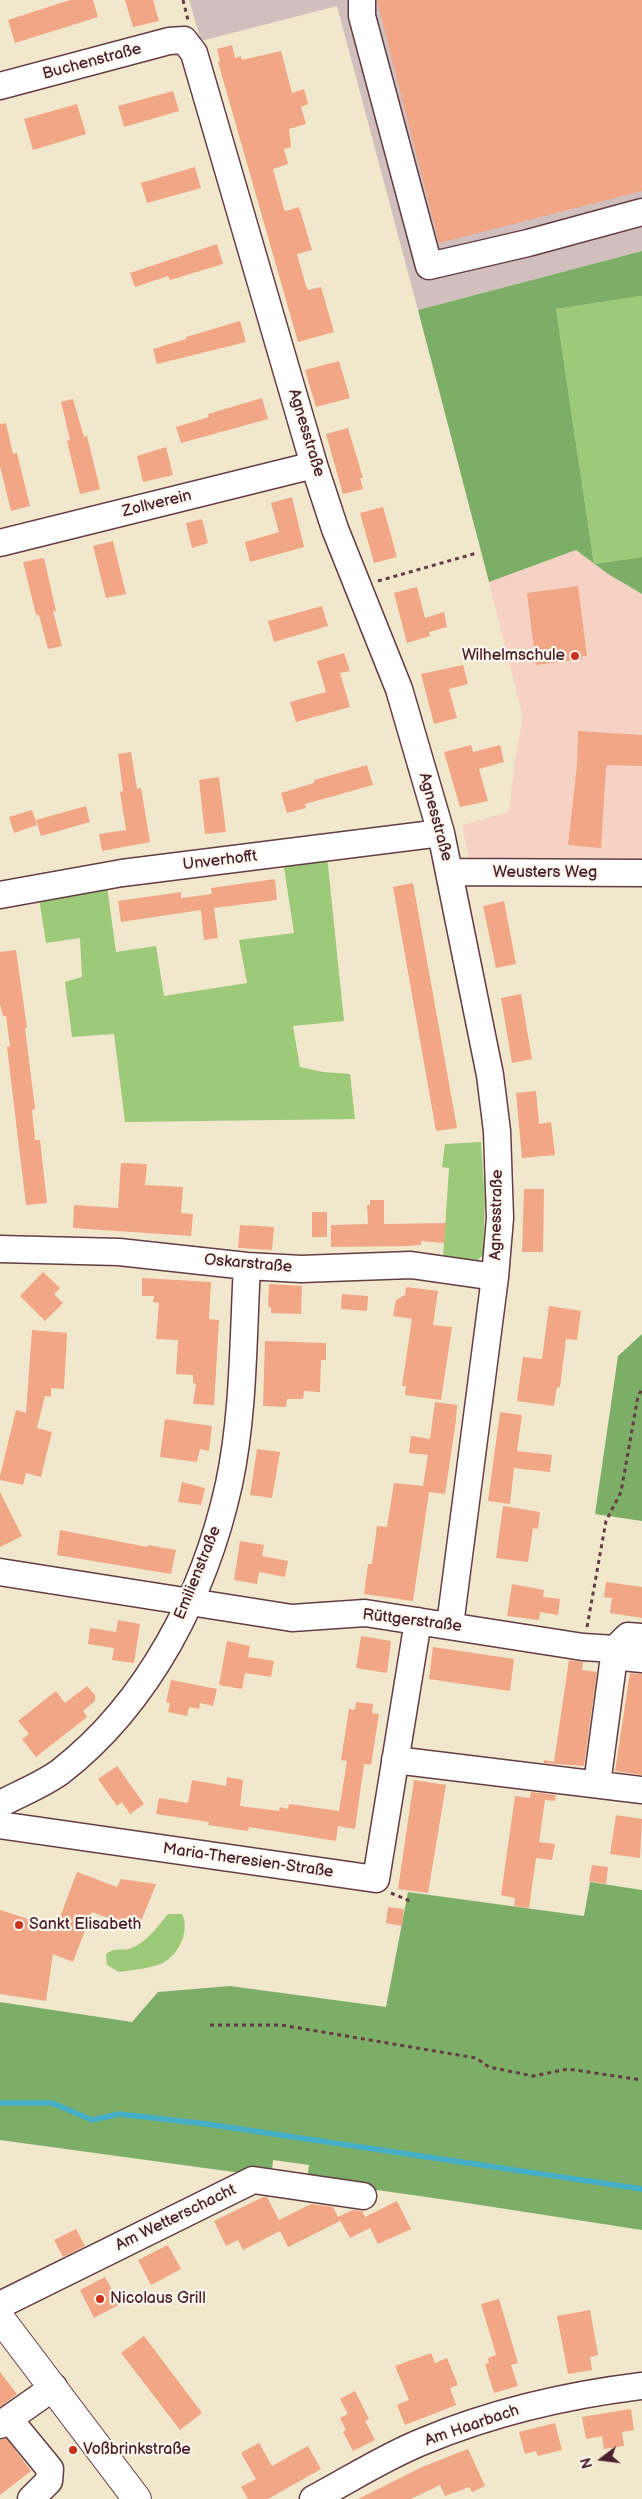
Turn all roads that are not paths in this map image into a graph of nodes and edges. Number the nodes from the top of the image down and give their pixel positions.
1 (362, 0) edge
2 (184, 40) joint
3 (0, 86) edge
4 (642, 212) edge
5 (314, 465) junction
6 (0, 543) edge
7 (440, 833) junction
8 (449, 872) junction
9 (642, 873) edge
10 (0, 894) edge
11 (0, 1249) edge
12 (247, 1266) junction
13 (495, 1277) junction
14 (0, 1572) edge
15 (189, 1603) junction
16 (418, 1621) junction
17 (450, 1625) junction
18 (642, 1637) edge
19 (615, 1649) junction
20 (642, 1659) edge
21 (395, 1760) junction
22 (597, 1784) junction
23 (642, 1790) edge
24 (0, 1804) edge
25 (0, 1825) edge
26 (363, 2196) dead end
27 (0, 2305) edge
28 (0, 2318) edge
29 (642, 2386) edge
30 (54, 2388) junction
31 (5, 2422) edge
32 (31, 2499) edge
33 (137, 2499) edge
34 (313, 2499) edge

1 - 4 street
2 - 3 street, Buchenstraße
2 - 5 street, Agnesstraße
5 - 6 street, Zollverein
5 - 7 street, Agnesstraße
7 - 8 street, Agnesstraße
7 - 10 street, Unverhofft
8 - 9 street, Weusters Weg
8 - 13 street, Agnesstraße
11 - 12 street, Oskarstraße
12 - 13 street, Oskarstraße
12 - 15 street, Emilienstraße
13 - 17 street, Agnesstraße
14 - 15 street, Rüttgerstraße
15 - 16 street, Rüttgerstraße
15 - 24 street, Emilienstraße
16 - 17 street, Rüttgerstraße
16 - 21 street, Maria-Theresien-Straße
17 - 19 street, Rüttgerstraße
18 - 19 street
19 - 20 street, Rüttgerstraße
19 - 22 street
21 - 22 street
21 - 25 street, Maria-Theresien-Straße
22 - 23 street
26 - 27 street, Am Wetterschacht
28 - 30 main road
29 - 34 street, Am Haarbach
30 - 31 street
30 - 33 main road
31 - 32 street

